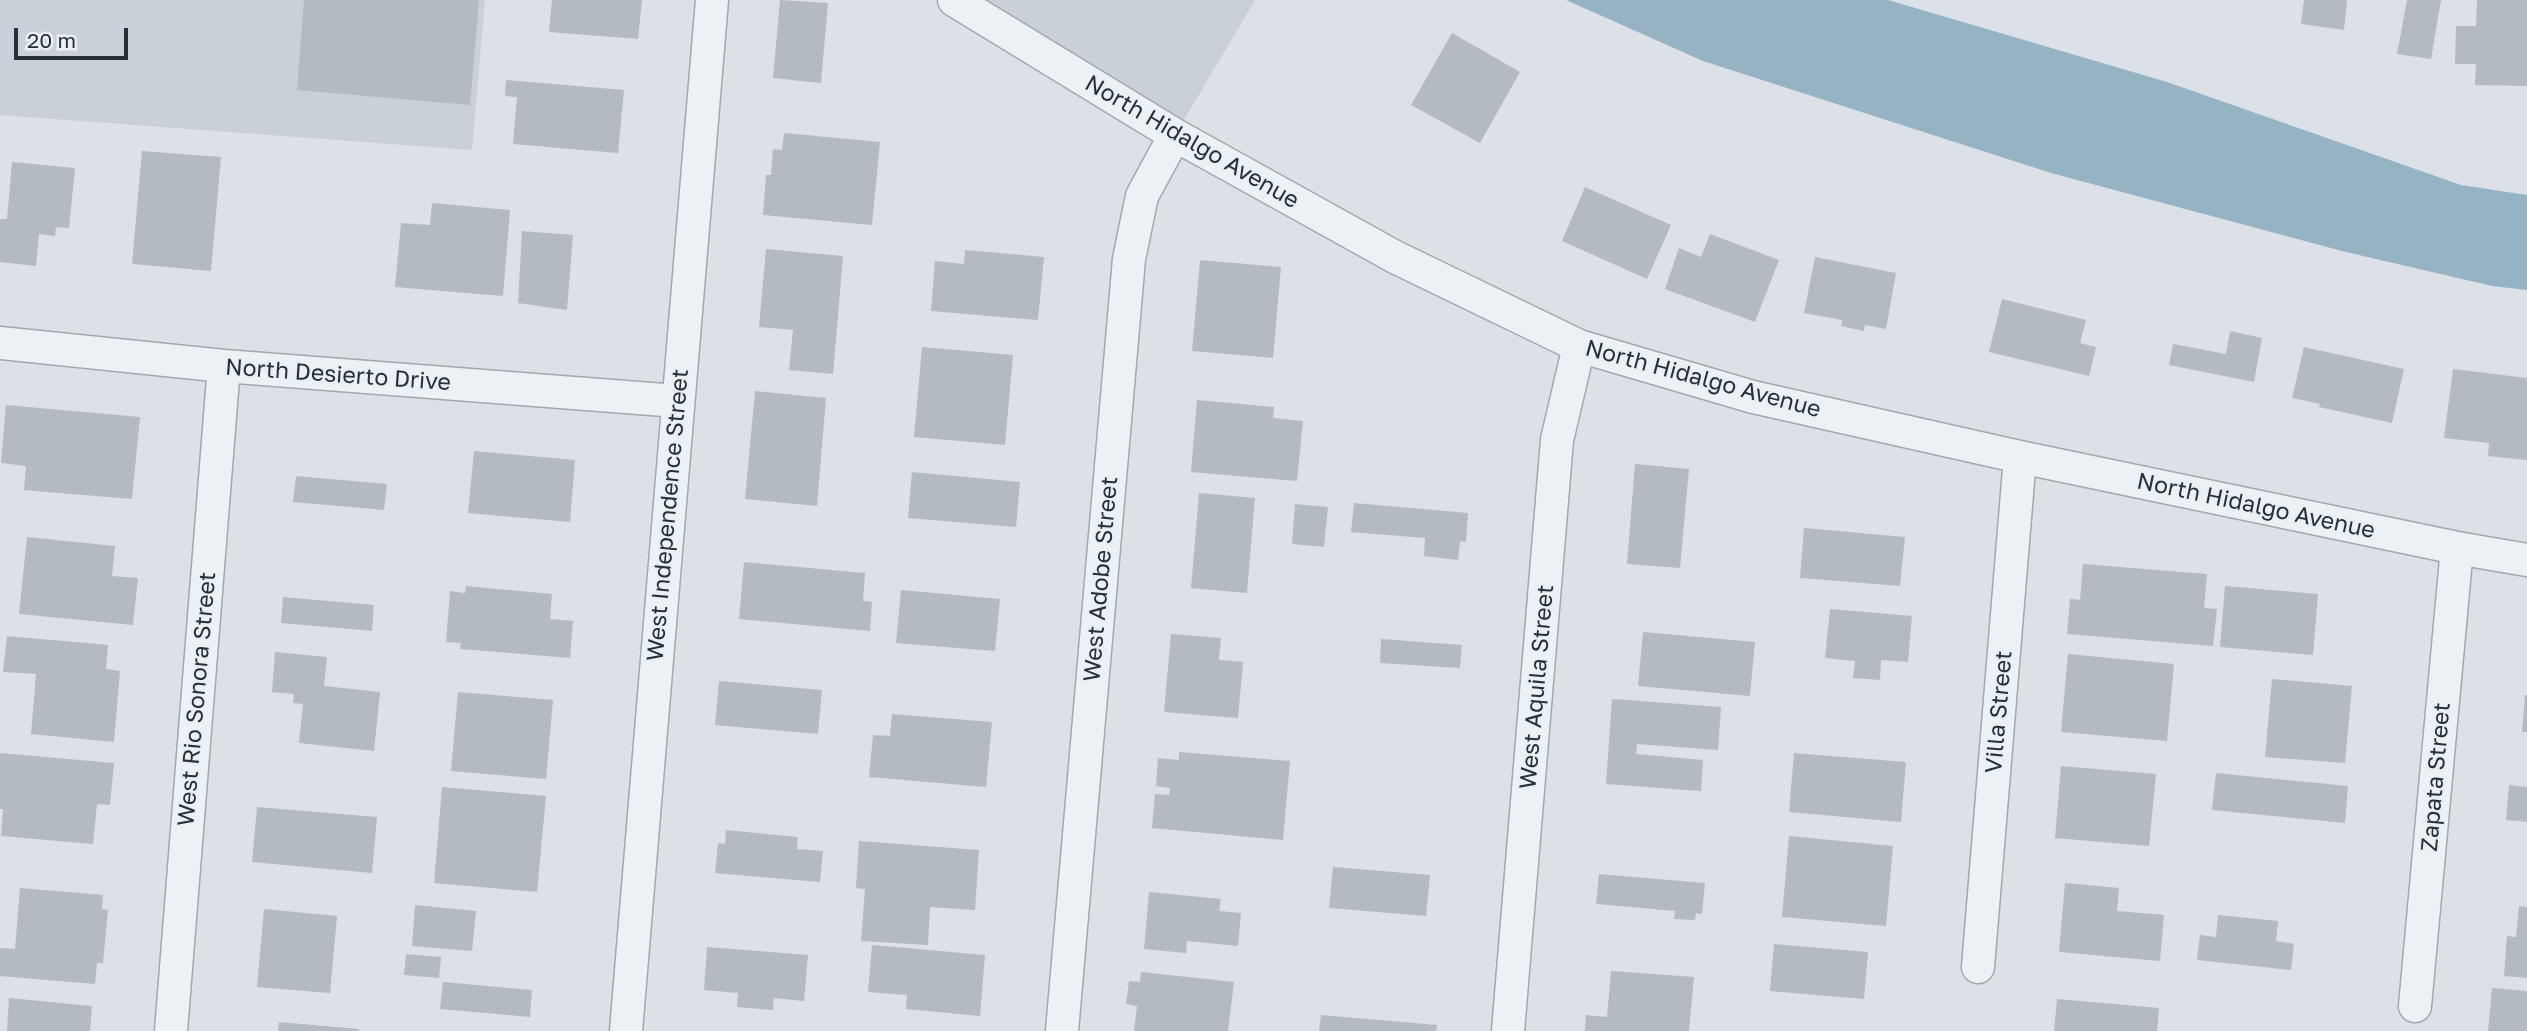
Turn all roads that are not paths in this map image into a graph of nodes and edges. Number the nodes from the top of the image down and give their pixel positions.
1 (712, 0) edge
2 (954, 0) edge
3 (1175, 135) junction
4 (0, 343) edge
5 (1579, 346) junction
6 (224, 366) junction
7 (677, 401) junction
8 (2020, 457) junction
9 (2457, 548) junction
10 (2527, 560) edge
11 (1978, 967) dead end
12 (2415, 1006) dead end
13 (171, 1031) edge
14 (626, 1031) edge
15 (1062, 1031) edge
16 (1508, 1031) edge

1 - 7 street, West Independence Street
2 - 3 street, North Hidalgo Avenue
3 - 5 street, North Hidalgo Avenue
3 - 15 street, West Adobe Street
4 - 6 street, North Desierto Drive
5 - 8 street, North Hidalgo Avenue
5 - 16 street, West Aquila Street
6 - 7 street, North Desierto Drive
6 - 13 street, West Rio Sonora Street
7 - 14 street, West Independence Street
8 - 9 street, North Hidalgo Avenue
8 - 11 street, Villa Street
9 - 10 street, North Hidalgo Avenue
9 - 12 street, Zapata Street

